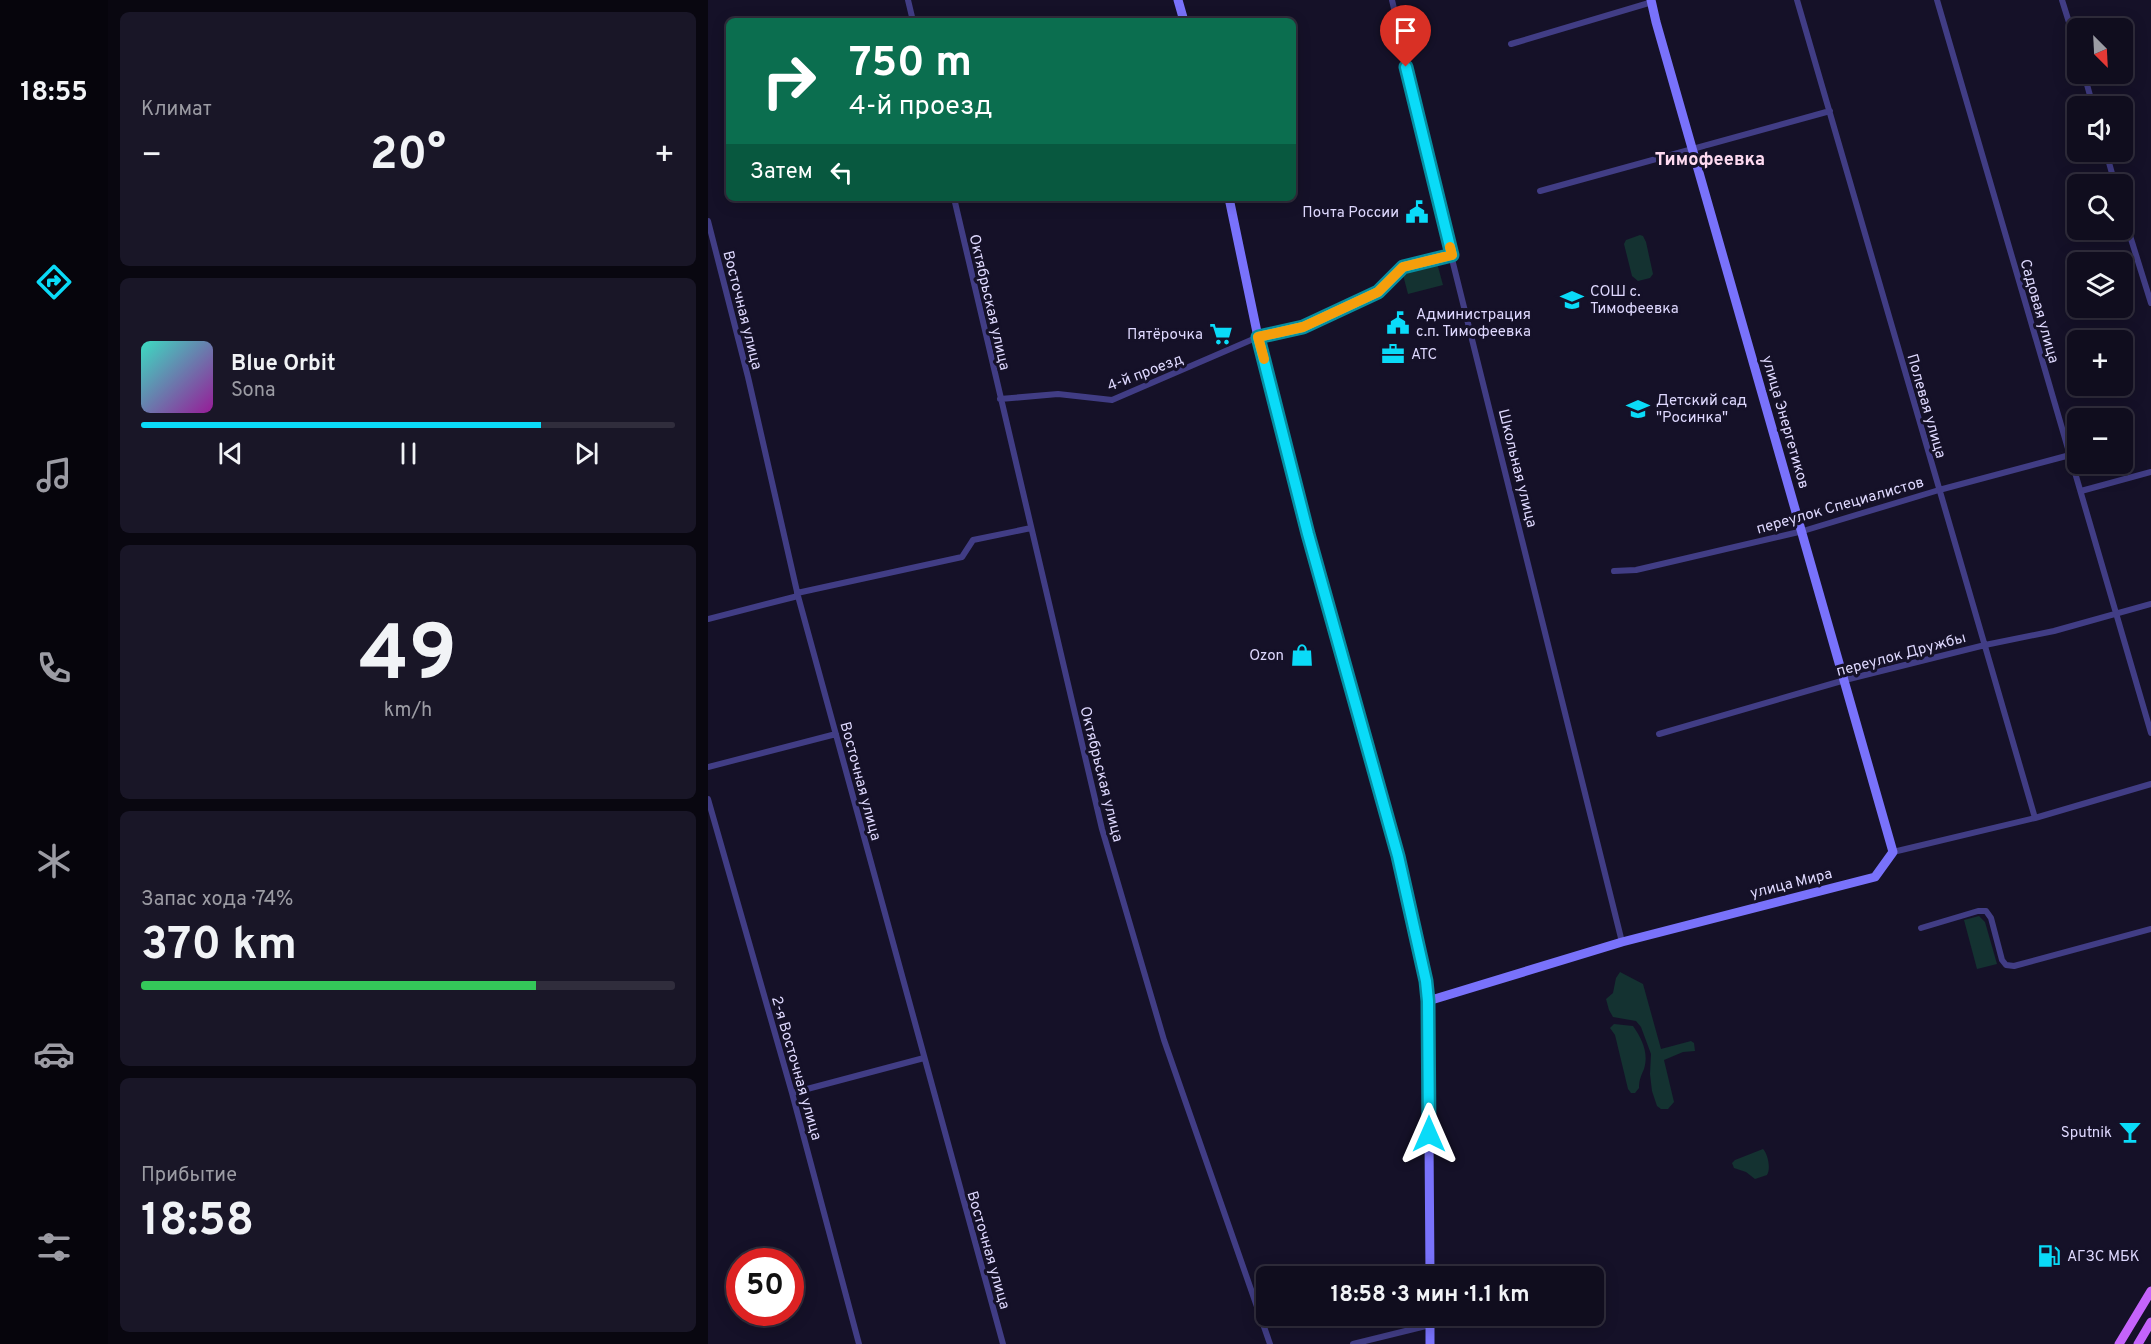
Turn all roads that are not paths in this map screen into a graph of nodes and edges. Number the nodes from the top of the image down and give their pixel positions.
1 (908, 0) edge
2 (1178, 0) edge
3 (1392, 0) edge
4 (1797, 0) edge
5 (1937, 0) edge
6 (2062, 0) edge
7 (1652, 1) edge
8 (912, 18) edge
9 (1183, 18) edge
10 (2068, 18) edge
11 (1511, 44) dead end
12 (1830, 111) junction
13 (1692, 149) junction
14 (1540, 191) dead end
15 (955, 201) edge
16 (1230, 201) edge
17 (708, 221) edge
18 (2131, 240) edge
19 (1452, 255) junction
20 (2151, 303) edge
21 (1258, 337) junction
22 (1000, 399) junction
23 (2067, 444) edge
24 (2067, 455) edge
25 (2151, 472) edge
26 (2076, 474) edge
27 (1939, 490) junction
28 (2081, 491) junction
29 (1031, 528) junction
30 (1803, 531) junction
31 (1614, 571) dead end
32 (798, 595) junction
33 (2151, 604) edge
34 (2117, 613) junction
35 (708, 619) edge
36 (1985, 645) junction
37 (1845, 680) junction
38 (2151, 732) edge
39 (836, 734) junction
40 (1659, 734) dead end
41 (708, 767) edge
42 (2151, 784) edge
43 (708, 799) edge
44 (2035, 818) junction
45 (1893, 852) junction
46 (1921, 928) dead end
47 (2151, 929) edge
48 (1622, 942) junction
49 (1428, 1001) junction
50 (924, 1058) junction
51 (792, 1093) junction
52 (1430, 1266) edge
53 (2151, 1291) edge
54 (2151, 1322) edge
55 (1411, 1326) edge
56 (1430, 1326) edge
57 (859, 1344) edge
58 (1003, 1344) edge
59 (1270, 1344) edge
60 (1353, 1344) edge
61 (1430, 1344) edge
62 (2119, 1344) edge
63 (2138, 1344) edge

1 - 8 street
2 - 9 street
3 - 19 street, Школьная улица
4 - 12 street, Полевая улица
5 - 23 street, Садовая улица
6 - 10 street
7 - 11 street
7 - 13 street, улица Энергетиков
12 - 13 street
12 - 27 street, Полевая улица
13 - 14 street
13 - 30 street, улица Энергетиков
15 - 22 street, Октябрьская улица
16 - 21 street
17 - 32 street, Восточная улица
18 - 20 street
19 - 21 street, 4-й проезд
19 - 48 street, Школьная улица
21 - 22 street, 4-й проезд
21 - 49 street
22 - 29 street, Октябрьская улица
24 - 27 street, переулок Специалистов
25 - 28 street
26 - 28 street, Садовая улица
27 - 30 street, переулок Специалистов
27 - 36 street, Полевая улица
28 - 34 street, Садовая улица
29 - 32 street
29 - 59 street, Октябрьская улица
30 - 31 street, переулок Специалистов
30 - 37 street, улица Энергетиков
32 - 35 street
32 - 39 street, Восточная улица
33 - 34 street, переулок Дружбы
34 - 36 street, переулок Дружбы
34 - 38 street, Садовая улица
36 - 37 street, переулок Дружбы
36 - 44 street, Полевая улица
37 - 40 street, переулок Дружбы
37 - 45 street, улица Энергетиков
39 - 41 street
39 - 50 street, Восточная улица
42 - 44 street
43 - 51 street, 2-я Восточная улица
44 - 45 street
45 - 48 street, улица Мира
46 - 47 street
48 - 49 street, улица Мира
49 - 52 street
50 - 51 street
50 - 58 street, Восточная улица
51 - 57 street, 2-я Восточная улица
53 - 62 main road
54 - 63 main road
55 - 60 street
56 - 61 street

